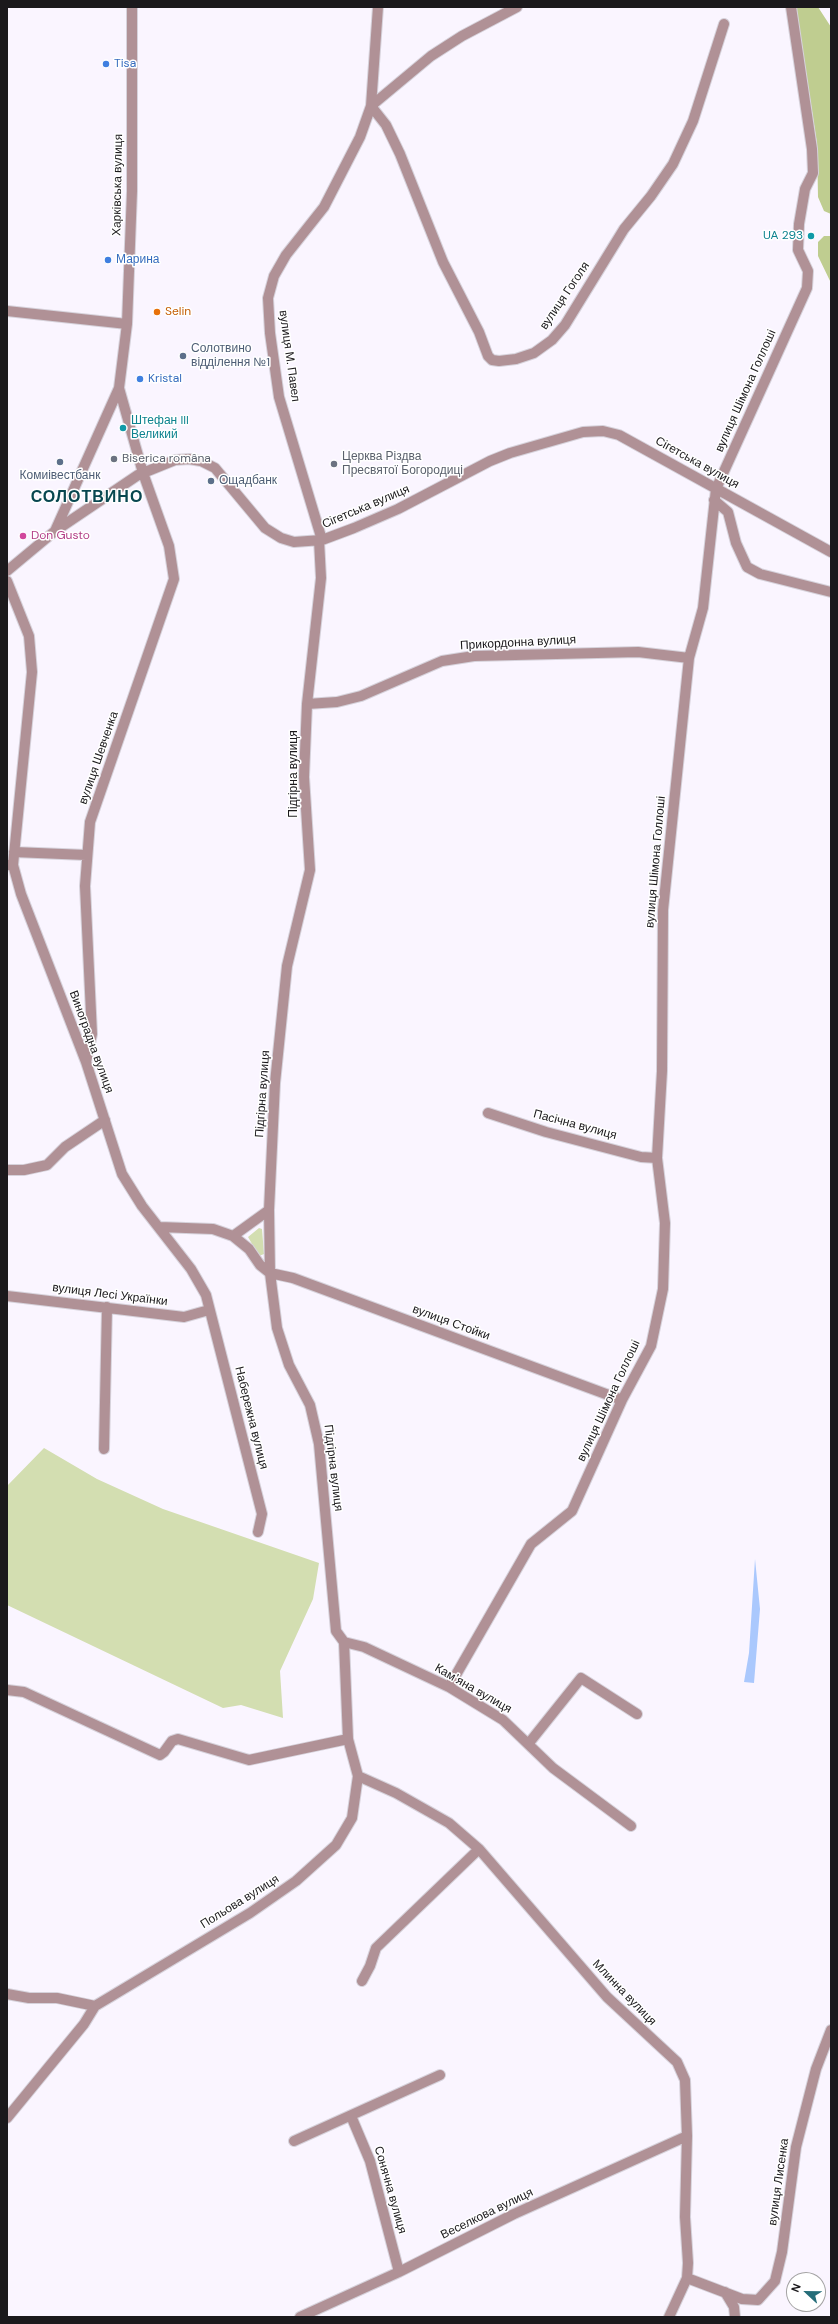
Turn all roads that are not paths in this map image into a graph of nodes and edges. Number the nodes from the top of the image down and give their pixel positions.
1 (132, 7) edge
2 (378, 7) edge
3 (517, 7) edge
4 (791, 7) edge
5 (724, 24) dead end
6 (371, 106) junction
7 (7, 311) edge
8 (127, 324) junction
9 (119, 388) junction
10 (143, 473) junction
11 (716, 489) junction
12 (714, 500) junction
13 (55, 531) junction
14 (320, 540) junction
15 (831, 552) edge
16 (7, 571) edge
17 (7, 581) edge
18 (831, 592) edge
19 (689, 658) junction
20 (307, 704) junction
21 (14, 852) junction
22 (86, 856) junction
23 (10, 865) edge
24 (86, 1062) junction
25 (488, 1113) dead end
26 (105, 1120) junction
27 (657, 1158) junction
28 (7, 1170) edge
29 (269, 1210) junction
30 (159, 1227) junction
31 (233, 1236) junction
32 (270, 1273) junction
33 (7, 1296) edge
34 (107, 1307) junction
35 (209, 1310) junction
36 (622, 1400) junction
37 (104, 1449) dead end
38 (258, 1532) dead end
39 (344, 1642) junction
40 (449, 1687) junction
41 (7, 1690) edge
42 (637, 1714) dead end
43 (348, 1739) junction
44 (529, 1743) junction
45 (358, 1776) junction
46 (631, 1826) dead end
47 (479, 1849) junction
48 (362, 1981) dead end
49 (7, 1994) edge
50 (95, 2006) junction
51 (831, 2030) edge
52 (440, 2075) dead end
53 (351, 2116) junction
54 (7, 2118) edge
55 (687, 2136) junction
56 (294, 2141) dead end
57 (399, 2272) junction
58 (686, 2278) junction
59 (725, 2292) junction
60 (300, 2317) edge
61 (669, 2317) edge
62 (735, 2317) edge

1 - 8 street, Харківська вулиця
2 - 6 street, вулиця М. Павел
3 - 6 street
4 - 11 street, вулиця Шімона Голлоші
5 - 6 street, вулиця Гоголя
6 - 14 street, вулиця М. Павел
7 - 8 street
8 - 9 street, Харківська вулиця
9 - 10 street, Харківська вулиця
9 - 13 street, Харківська вулиця
10 - 13 street, Сігетська вулиця
10 - 14 street, Сігетська вулиця
10 - 22 street, вулиця Шевченка
11 - 12 street, вулиця Шімона Голлоші
11 - 14 street, Сігетська вулиця
11 - 15 street, Сігетська вулиця
12 - 18 street
12 - 19 street, вулиця Шімона Голлоші
13 - 16 street, Сігетська вулиця
14 - 20 street, Підгірна вулиця
17 - 21 street, Виноградна вулиця
19 - 20 street, Прикордонна вулиця
19 - 27 street, вулиця Шімона Голлоші
20 - 29 street, Підгірна вулиця
21 - 22 street
21 - 23 street, Виноградна вулиця
22 - 24 street, вулиця Шевченка
23 - 24 street, Виноградна вулиця
24 - 26 street, Виноградна вулиця
25 - 27 street, Пасічна вулиця
26 - 28 street
26 - 30 street, Виноградна вулиця
27 - 36 street, вулиця Шімона Голлоші
29 - 31 street
29 - 32 street, Підгірна вулиця
30 - 31 street
30 - 35 street, Виноградна вулиця
31 - 32 street
32 - 36 street, вулиця Стойки
32 - 39 street, Підгірна вулиця
33 - 34 street, вулиця Лесі Українки
34 - 35 street, вулиця Лесі Українки
34 - 37 street
35 - 38 street, Набережна вулиця
36 - 40 street, вулиця Шімона Голлоші
39 - 40 street, Камʼяна вулиця
39 - 43 street, Польова вулиця
40 - 44 street, Камʼяна вулиця
41 - 43 street
42 - 44 street
43 - 45 street, Польова вулиця
44 - 46 street, Камʼяна вулиця
45 - 47 street, Млинна вулиця
45 - 50 street, Польова вулиця
47 - 48 street
47 - 55 street, Млинна вулиця
49 - 50 street
50 - 54 street, Польова вулиця
51 - 59 street, вулиця Лисенка
52 - 53 street
53 - 56 street
53 - 57 street, Сонячна вулиця
55 - 57 street, Веселкова вулиця
55 - 58 street, Млинна вулиця
57 - 60 street, Веселкова вулиця
58 - 59 street, вулиця Лисенка
58 - 61 street, Млинна вулиця
59 - 62 street

